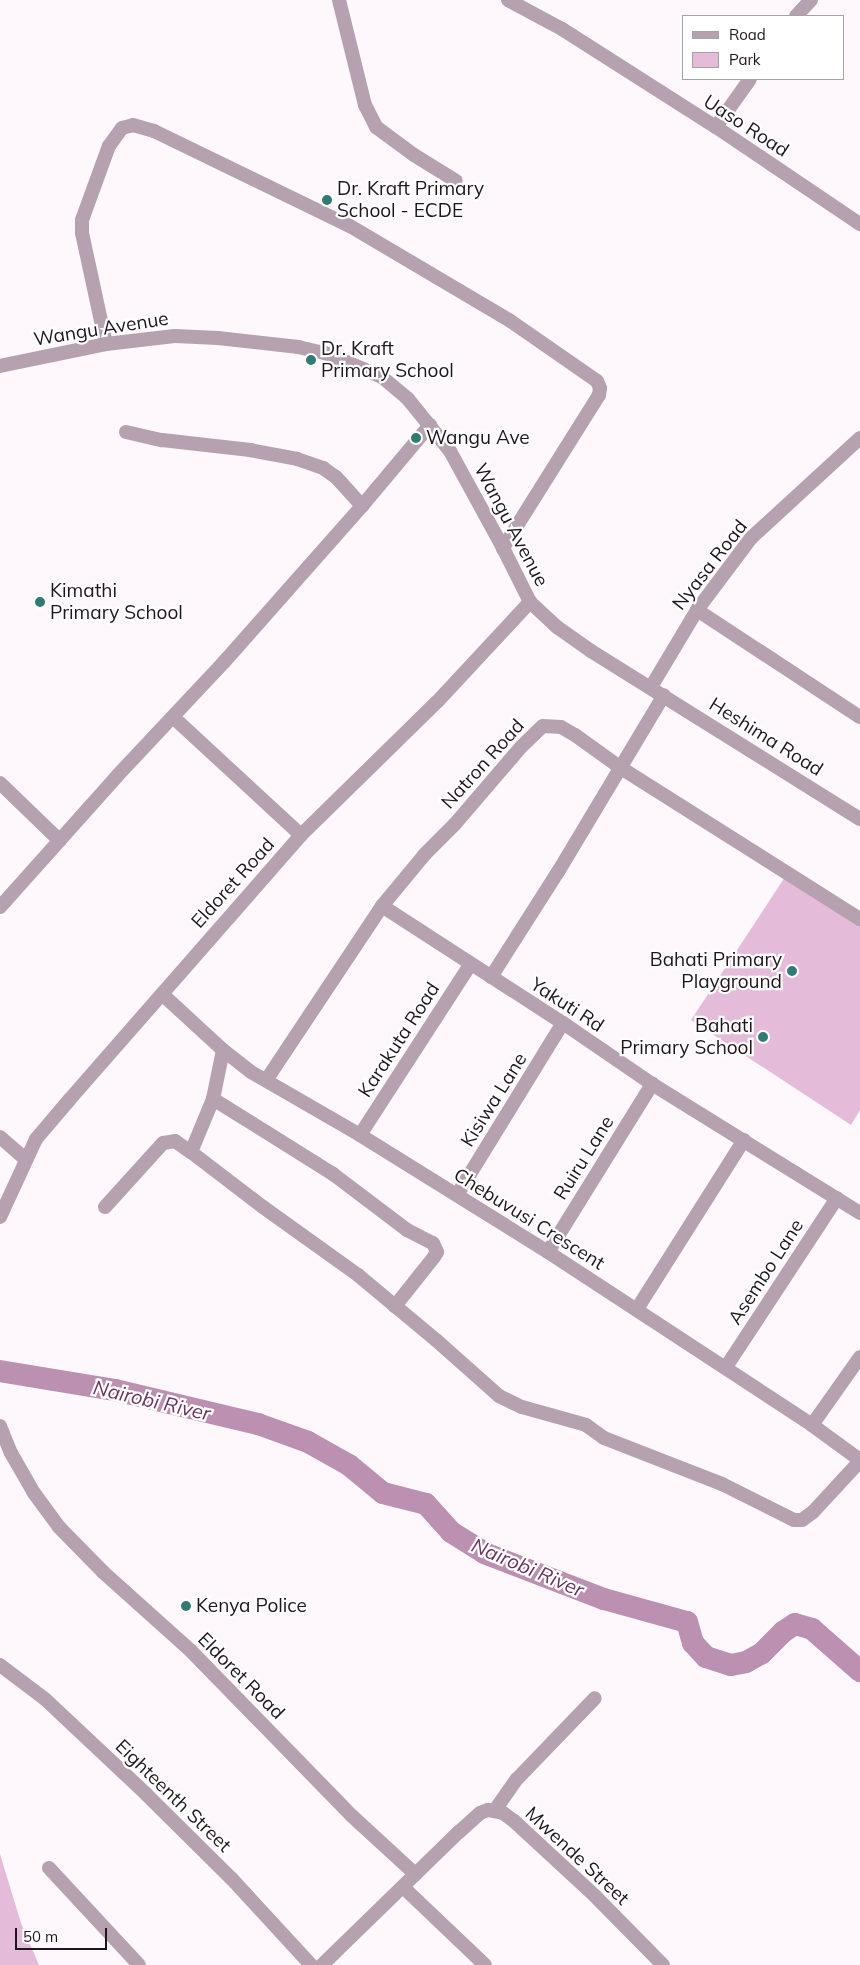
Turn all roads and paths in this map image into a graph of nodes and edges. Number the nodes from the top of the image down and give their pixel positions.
1 (339, 0) edge
2 (508, 0) edge
3 (811, 0) edge
4 (797, 15) edge
5 (749, 80) edge
6 (716, 127) junction
7 (456, 181) dead end
8 (860, 224) edge
9 (106, 344) junction
10 (0, 366) edge
11 (430, 425) junction
12 (126, 432) dead end
13 (860, 438) edge
14 (362, 506) junction
15 (503, 548) junction
16 (530, 602) junction
17 (697, 610) junction
18 (651, 687) junction
19 (664, 695) junction
20 (173, 717) junction
21 (860, 717) edge
22 (621, 768) junction
23 (0, 783) edge
24 (860, 819) edge
25 (301, 835) junction
26 (60, 841) junction
27 (382, 906) junction
28 (0, 907) edge
29 (860, 919) edge
30 (470, 965) junction
31 (490, 978) junction
32 (162, 994) junction
33 (563, 1023) junction
34 (223, 1050) junction
35 (267, 1080) junction
36 (652, 1084) junction
37 (213, 1099) junction
38 (360, 1134) junction
39 (0, 1138) edge
40 (744, 1140) junction
41 (192, 1152) junction
42 (25, 1159) junction
43 (457, 1195) junction
44 (837, 1198) junction
45 (105, 1207) dead end
46 (860, 1213) edge
47 (0, 1217) edge
48 (548, 1252) junction
49 (395, 1306) junction
50 (637, 1308) junction
51 (860, 1357) edge
52 (726, 1367) junction
53 (812, 1425) junction
54 (0, 1426) edge
55 (860, 1461) edge
56 (0, 1665) edge
57 (595, 1698) dead end
58 (495, 1810) junction
59 (49, 1868) dead end
60 (415, 1874) junction
61 (403, 1887) junction
62 (139, 1965) edge
63 (311, 1965) edge
64 (322, 1965) edge
65 (485, 1965) edge
66 (663, 1965) edge

1 - 7 street
2 - 6 street, Uaso Road
3 - 4 street
5 - 6 street
6 - 8 street, Uaso Road
9 - 10 street, Wangu Avenue
9 - 11 street, Wangu Avenue
9 - 15 street
11 - 14 street
11 - 15 street, Wangu Avenue
12 - 14 street
13 - 17 street, Nyasa Road
14 - 20 street
15 - 16 street, Wangu Avenue
16 - 18 street, Wangu Avenue
16 - 25 street, Eldoret Road
17 - 18 street, Nyasa Road
17 - 21 street
18 - 19 street, Heshima Road
19 - 22 street
19 - 24 street, Heshima Road
20 - 25 street
20 - 26 street
22 - 27 street, Natron Road
22 - 29 street, Natron Road
22 - 31 street
23 - 26 street
25 - 32 street, Eldoret Road
26 - 28 street
27 - 30 street, Yakuti Rd
27 - 35 street, Natron Road
30 - 31 street, Yakuti Rd
30 - 38 street, Karakuta Road
31 - 33 street, Yakuti Rd
32 - 34 street, Chebuvusi Crescent
32 - 42 street, Eldoret Road
33 - 36 street, Yakuti Rd
33 - 43 street, Kisiwa Lane
34 - 35 street, Chebuvusi Crescent
34 - 37 street
35 - 38 street, Chebuvusi Crescent
36 - 40 street, Yakuti Rd
36 - 48 street, Ruiru Lane
37 - 41 street
37 - 49 street
38 - 43 street, Chebuvusi Crescent
39 - 42 street
40 - 44 street, Yakuti Rd
40 - 50 street
41 - 45 street
41 - 49 street
42 - 47 street, Eldoret Road
43 - 48 street, Chebuvusi Crescent
44 - 46 street, Yakuti Rd
44 - 52 street, Asembo Lane
48 - 50 street, Chebuvusi Crescent
49 - 55 street
50 - 52 street, Chebuvusi Crescent
51 - 53 street
52 - 53 street, Chebuvusi Crescent
53 - 55 street, Chebuvusi Crescent
54 - 60 street, Eldoret Road
56 - 63 street, Eighteenth Street
57 - 58 street
58 - 60 street, Mwende Street
58 - 66 street, Mwende Street
59 - 62 street
60 - 61 street
61 - 64 street
61 - 65 street

